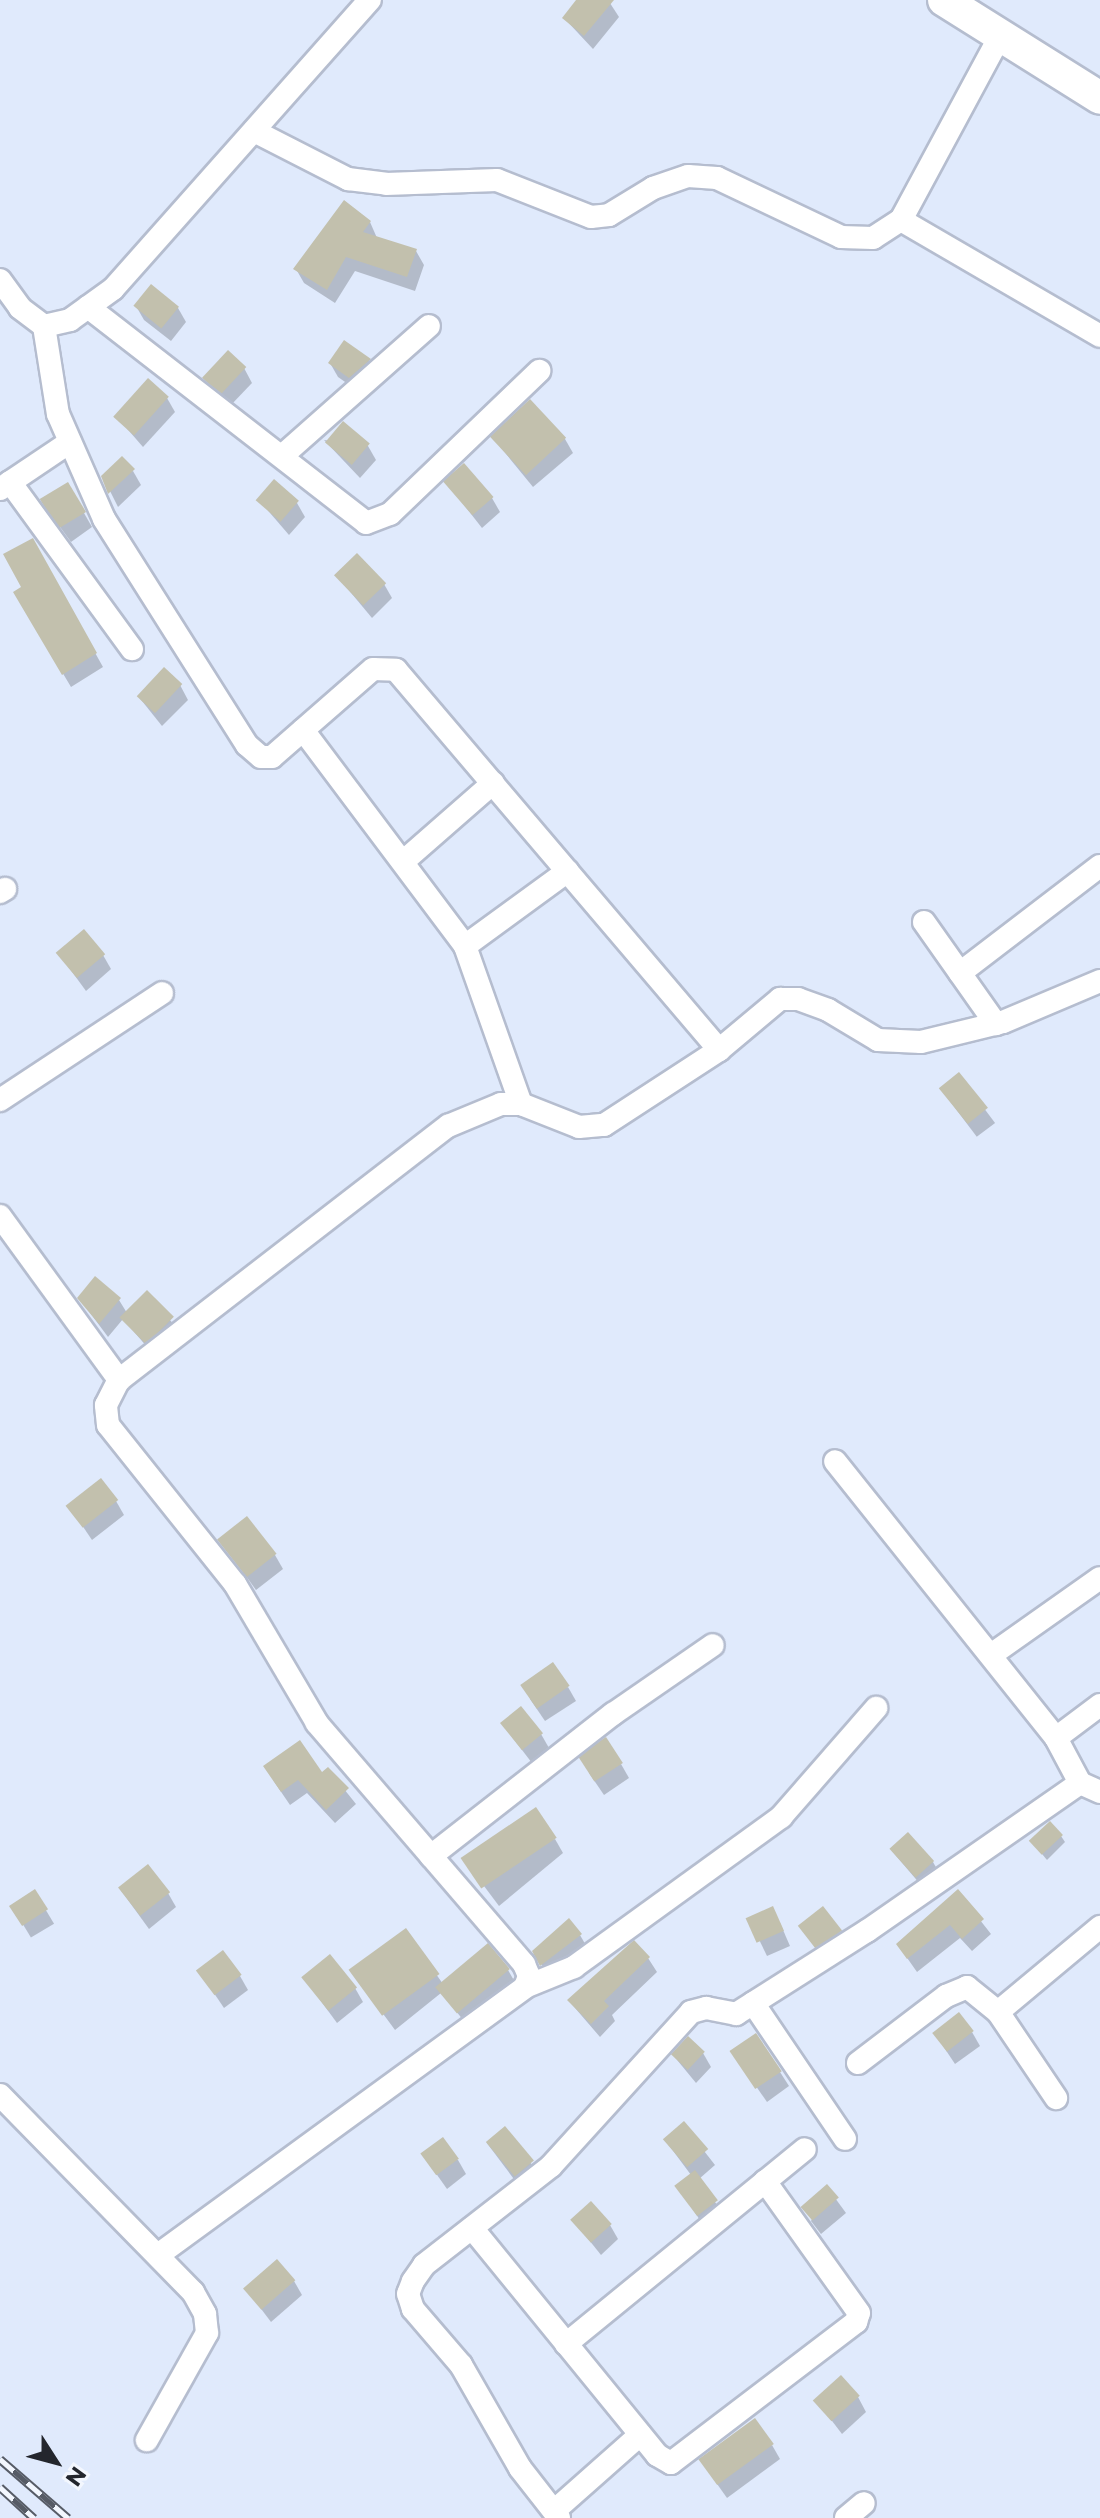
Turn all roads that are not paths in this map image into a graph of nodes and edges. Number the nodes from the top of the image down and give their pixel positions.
1 (370, 0) edge
2 (944, 0) edge
3 (1000, 36) junction
4 (1099, 97) edge
5 (254, 131) junction
6 (901, 220) junction
7 (3, 289) edge
8 (88, 307) junction
9 (44, 326) junction
10 (429, 326) dead end
11 (1100, 336) edge
12 (539, 371) dead end
13 (70, 442) junction
14 (282, 456) junction
15 (5, 486) edge
16 (132, 649) dead end
17 (303, 730) junction
18 (493, 783) junction
19 (405, 860) junction
20 (1100, 866) edge
21 (568, 871) junction
22 (924, 922) dead end
23 (465, 946) junction
24 (960, 973) junction
25 (1100, 981) edge
26 (162, 993) dead end
27 (996, 1024) junction
28 (719, 1050) junction
29 (0, 1100) edge
30 (521, 1104) junction
31 (0, 1216) edge
32 (119, 1380) junction
33 (835, 1461) dead end
34 (1100, 1578) edge
35 (713, 1645) dead end
36 (991, 1655) junction
37 (1100, 1705) edge
38 (876, 1708) dead end
39 (1056, 1738) junction
40 (1090, 1788) edge
41 (431, 1856) junction
42 (1100, 1927) edge
43 (525, 1987) junction
44 (753, 2003) junction
45 (998, 2012) junction
46 (858, 2063) dead end
47 (0, 2095) edge
48 (1056, 2098) dead end
49 (845, 2139) dead end
50 (805, 2149) dead end
51 (765, 2181) junction
52 (472, 2228) junction
53 (158, 2255) junction
54 (566, 2344) junction
55 (640, 2435) junction
56 (147, 2440) dead end
57 (864, 2503) dead end
58 (557, 2515) edge
59 (846, 2518) edge

1 - 5 street
2 - 3 street
3 - 4 street
3 - 6 street
5 - 6 street
5 - 8 street
6 - 11 street
7 - 9 street
8 - 9 street
8 - 14 street
9 - 13 street
10 - 14 street
12 - 14 street
13 - 15 street
13 - 17 street
15 - 16 street
17 - 18 street
17 - 19 street
18 - 19 street
18 - 21 street
19 - 23 street
20 - 24 street
21 - 23 street
21 - 28 street
22 - 24 street
23 - 30 street
24 - 27 street
25 - 27 street
26 - 29 street
27 - 28 street
28 - 30 street
30 - 32 street
31 - 32 street
32 - 41 street
33 - 36 street
34 - 36 street
35 - 41 street
36 - 39 street
37 - 39 street
38 - 43 street
39 - 40 street
40 - 44 street
41 - 43 street
42 - 45 street
43 - 53 street
44 - 49 street
44 - 52 street
45 - 46 street
45 - 48 street
47 - 53 street
50 - 51 street
51 - 54 street
51 - 55 street
52 - 54 street
52 - 58 street
53 - 56 street
54 - 55 street
55 - 58 street
57 - 59 street

